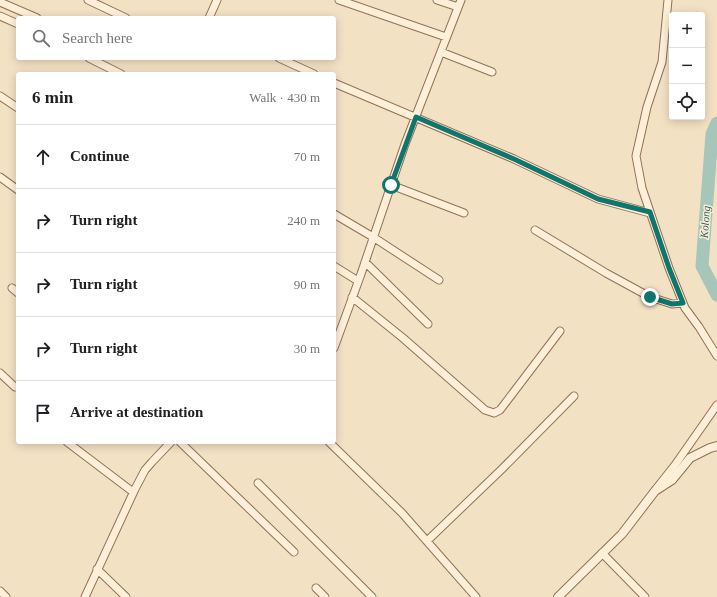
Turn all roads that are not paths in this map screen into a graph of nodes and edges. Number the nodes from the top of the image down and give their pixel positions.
1 (88, 0) edge
2 (217, 0) edge
3 (339, 0) edge
4 (437, 0) edge
5 (668, 0) edge
6 (0, 2) edge
7 (460, 3) edge
8 (0, 16) edge
9 (32, 16) edge
10 (122, 16) edge
11 (210, 16) edge
12 (16, 23) edge
13 (446, 37) junction
14 (440, 52) junction
15 (93, 60) edge
16 (283, 60) edge
17 (117, 72) edge
18 (310, 72) edge
19 (492, 72) dead end
20 (336, 84) edge
21 (0, 96) edge
22 (16, 107) edge
23 (416, 117) junction
24 (0, 177) edge
25 (391, 185) junction
26 (16, 189) edge
27 (650, 212) junction
28 (464, 213) dead end
29 (336, 215) edge
30 (535, 230) dead end
31 (373, 237) junction
32 (365, 262) junction
33 (336, 267) edge
34 (439, 280) dead end
35 (358, 281) junction
36 (12, 288) dead end
37 (16, 291) edge
38 (352, 297) junction
39 (683, 303) junction
40 (428, 324) dead end
41 (560, 331) dead end
42 (336, 342) edge
43 (717, 356) edge
44 (0, 373) edge
45 (16, 387) dead end
46 (574, 396) dead end
47 (717, 405) edge
48 (70, 444) edge
49 (169, 444) edge
50 (182, 444) edge
51 (331, 444) edge
52 (717, 446) edge
53 (258, 483) dead end
54 (655, 491) junction
55 (133, 492) junction
56 (427, 541) junction
57 (294, 552) dead end
58 (602, 553) junction
59 (97, 570) junction
60 (316, 588) dead end
61 (0, 591) edge
62 (6, 597) edge
63 (85, 597) edge
64 (126, 597) edge
65 (325, 597) edge
66 (372, 597) edge
67 (476, 597) edge
68 (558, 597) edge
69 (645, 597) edge

1 - 10 street
2 - 11 street
3 - 13 street
4 - 7 street
5 - 27 street
6 - 9 street
7 - 13 street
8 - 12 street
13 - 14 street
14 - 19 street
14 - 23 street
15 - 17 street
16 - 18 street
20 - 23 street
21 - 22 street
23 - 25 street
23 - 27 street
24 - 26 street
25 - 28 street
25 - 31 street
27 - 39 street
29 - 31 street
30 - 39 street
31 - 32 street
31 - 34 street
32 - 35 street
32 - 40 street
33 - 35 street
35 - 38 street
36 - 37 street
38 - 41 street
38 - 42 street
39 - 43 street
44 - 45 street
46 - 56 street
47 - 54 street
48 - 55 street
49 - 55 street
50 - 57 street
51 - 56 street
52 - 54 street
53 - 66 street
54 - 58 street
55 - 59 street
56 - 67 street
58 - 68 street
58 - 69 street
59 - 63 street
59 - 64 street
60 - 65 street
61 - 62 street

